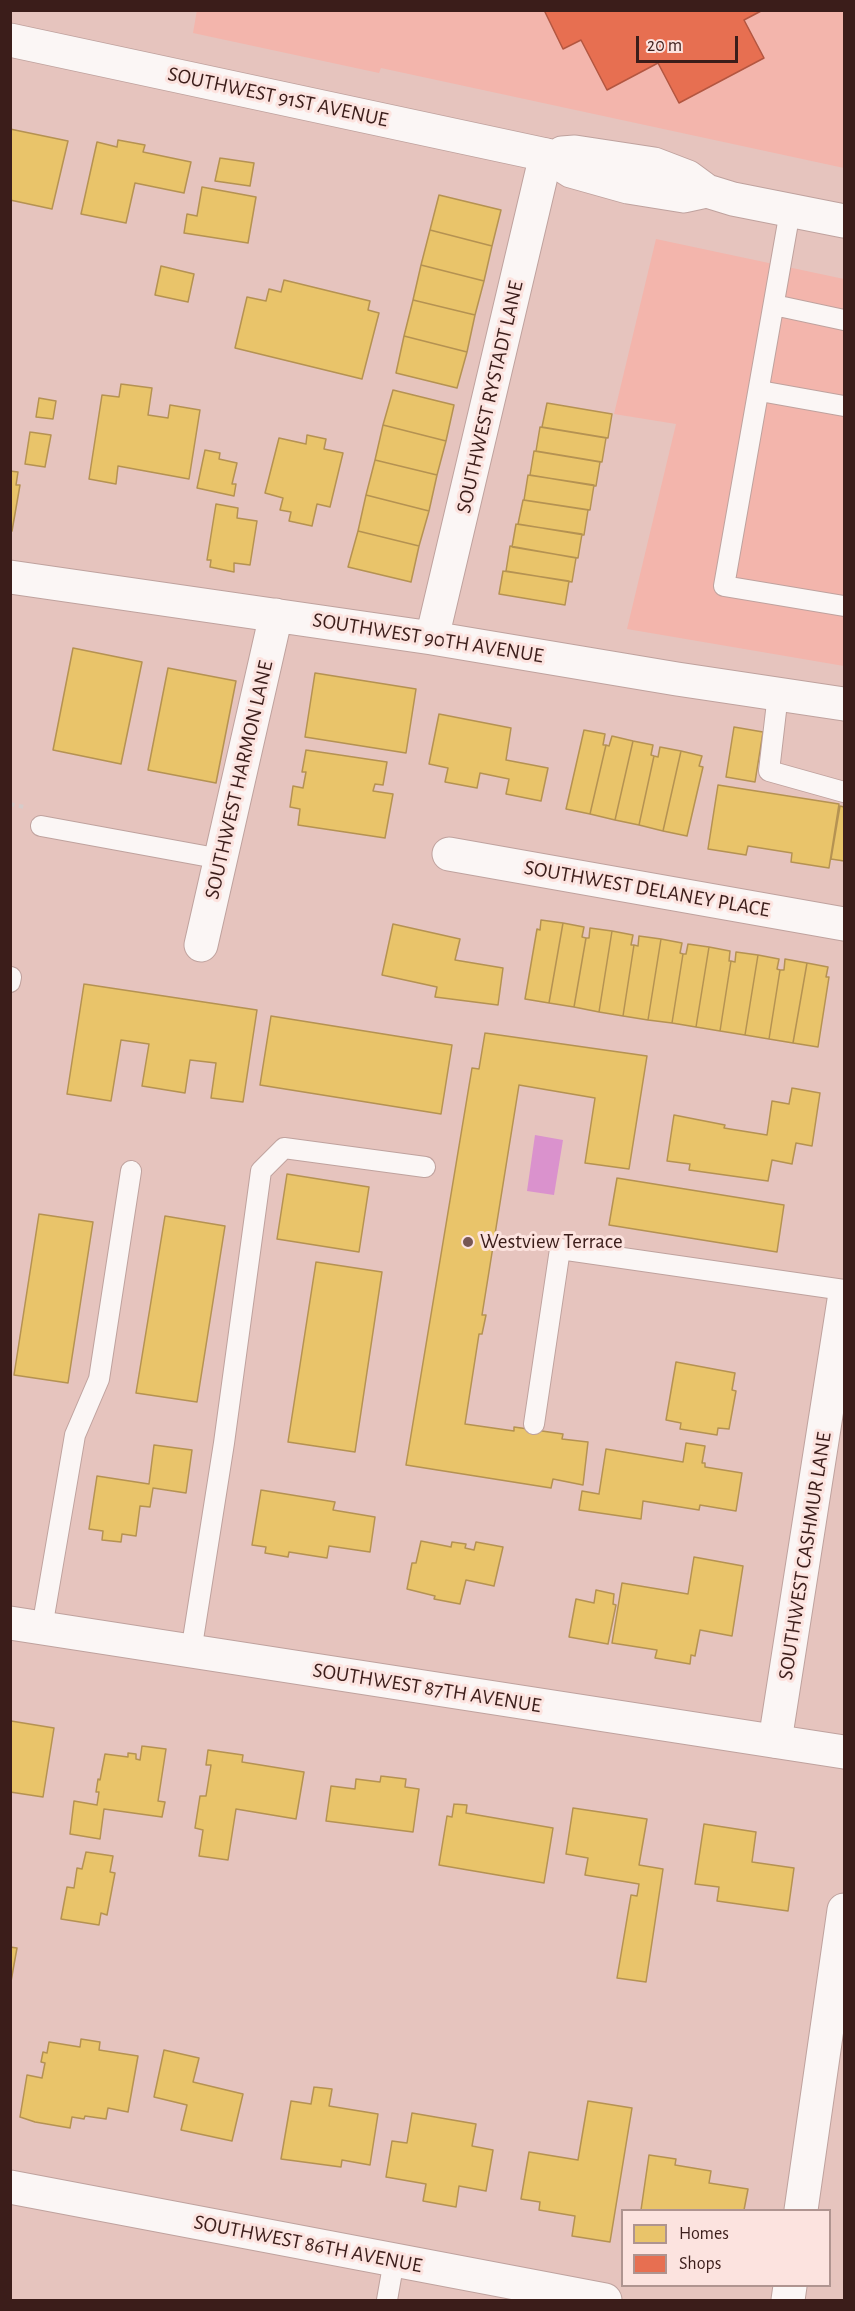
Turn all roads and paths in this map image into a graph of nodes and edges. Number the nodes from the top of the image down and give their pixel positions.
1 (10, 40) edge
2 (546, 155) junction
3 (790, 211) junction
4 (844, 221) edge
5 (774, 305) junction
6 (844, 320) edge
7 (760, 391) junction
8 (844, 406) edge
9 (10, 577) edge
10 (844, 606) edge
11 (276, 615) junction
12 (432, 638) junction
13 (778, 694) junction
14 (844, 704) edge
15 (844, 792) edge
16 (41, 826) dead end
17 (449, 854) dead end
18 (221, 859) junction
19 (844, 924) edge
20 (201, 945) dead end
21 (11, 977) edge
22 (10, 982) edge
23 (425, 1167) dead end
24 (131, 1171) dead end
25 (844, 1290) edge
26 (844, 1300) edge
27 (534, 1424) dead end
28 (26, 1626) edge
29 (191, 1652) junction
30 (775, 1741) junction
31 (844, 1752) edge
32 (844, 1910) edge
33 (10, 2187) edge
34 (801, 2209) edge
35 (394, 2260) junction
36 (387, 2301) edge
37 (605, 2301) edge

1 - 2 street, SOUTHWEST 91ST AVENUE
2 - 3 street, SOUTHWEST 91ST AVENUE
2 - 12 street, SOUTHWEST RYSTADT LANE
3 - 4 street, SOUTHWEST 91ST AVENUE
3 - 5 lane
5 - 6 lane
5 - 7 lane
7 - 8 lane
7 - 10 lane
9 - 11 street, SOUTHWEST 90TH AVENUE
11 - 12 street, SOUTHWEST 90TH AVENUE
11 - 18 street, SOUTHWEST HARMON LANE
12 - 13 street, SOUTHWEST 90TH AVENUE
13 - 14 street, SOUTHWEST 90TH AVENUE
13 - 15 lane
16 - 18 lane
17 - 19 street, SOUTHWEST DELANEY PLACE
18 - 20 street, SOUTHWEST HARMON LANE
21 - 22 lane
23 - 29 lane
24 - 28 lane
25 - 27 lane
26 - 30 street, SOUTHWEST CASHMUR LANE
28 - 29 street, SOUTHWEST 87TH AVENUE
29 - 30 street, SOUTHWEST 87TH AVENUE
30 - 31 street, SOUTHWEST 87TH AVENUE
32 - 34 street
33 - 35 street, SOUTHWEST 86TH AVENUE
35 - 36 lane
35 - 37 street, SOUTHWEST 86TH AVENUE

